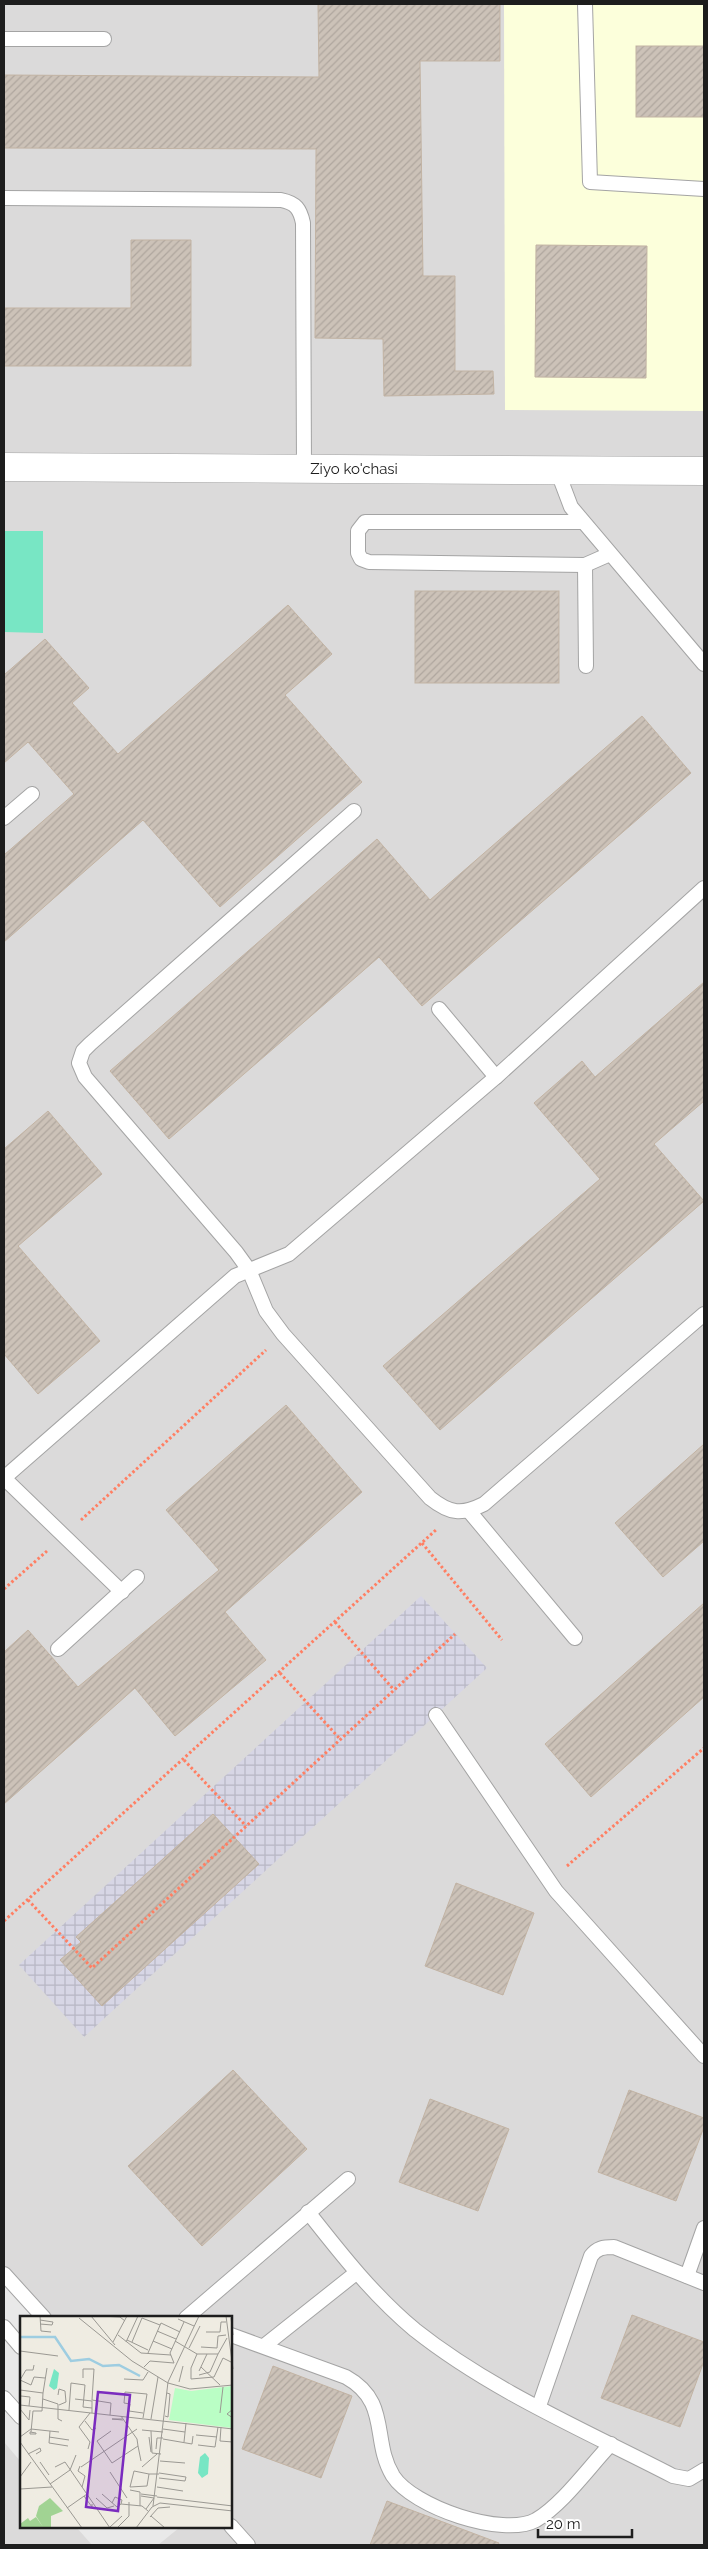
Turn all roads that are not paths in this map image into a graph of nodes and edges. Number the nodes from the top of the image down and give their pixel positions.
1 (585, 4) edge
2 (4, 39) edge
3 (104, 39) dead end
4 (704, 189) edge
5 (4, 198) edge
6 (4, 467) edge
7 (304, 468) junction
8 (557, 470) junction
9 (704, 471) edge
10 (583, 522) junction
11 (610, 554) junction
12 (585, 565) junction
13 (704, 664) edge
14 (586, 666) dead end
15 (32, 794) dead end
16 (354, 811) dead end
17 (4, 818) edge
18 (704, 888) edge
19 (439, 1009) dead end
20 (496, 1077) junction
21 (249, 1270) junction
22 (704, 1314) edge
23 (4, 1478) edge
24 (469, 1511) junction
25 (137, 1577) dead end
26 (122, 1592) junction
27 (575, 1638) dead end
28 (58, 1649) dead end
29 (436, 1715) dead end
30 (704, 2056) edge
31 (348, 2178) dead end
32 (308, 2212) junction
33 (704, 2228) edge
34 (356, 2273) junction
35 (4, 2274) edge
36 (687, 2276) junction
37 (704, 2283) edge
38 (42, 2316) edge
39 (188, 2316) edge
40 (4, 2327) edge
41 (232, 2335) edge
42 (20, 2345) edge
43 (264, 2346) junction
44 (4, 2398) edge
45 (539, 2406) junction
46 (20, 2416) edge
47 (611, 2444) junction
48 (704, 2470) edge
49 (232, 2527) edge
50 (248, 2545) edge

1 - 4 lane
2 - 3 lane
5 - 7 lane
6 - 7 street, Ziyo ko'chasi
7 - 8 street, Ziyo ko'chasi
8 - 9 street, Ziyo ko'chasi
8 - 10 lane
10 - 11 lane
10 - 12 lane
11 - 12 lane
11 - 13 lane
12 - 14 lane
15 - 17 lane
16 - 21 lane
18 - 20 lane
19 - 20 lane
20 - 21 lane
21 - 23 lane
21 - 24 lane
22 - 24 lane
23 - 26 lane
24 - 27 lane
25 - 26 lane
26 - 28 lane
29 - 30 lane
31 - 32 lane
32 - 34 lane
32 - 39 lane
33 - 36 lane
34 - 43 lane
34 - 45 lane
35 - 38 lane
36 - 37 lane
36 - 45 lane
40 - 42 lane
41 - 43 lane
43 - 47 lane
44 - 46 lane
45 - 47 lane
47 - 48 lane
49 - 50 lane

